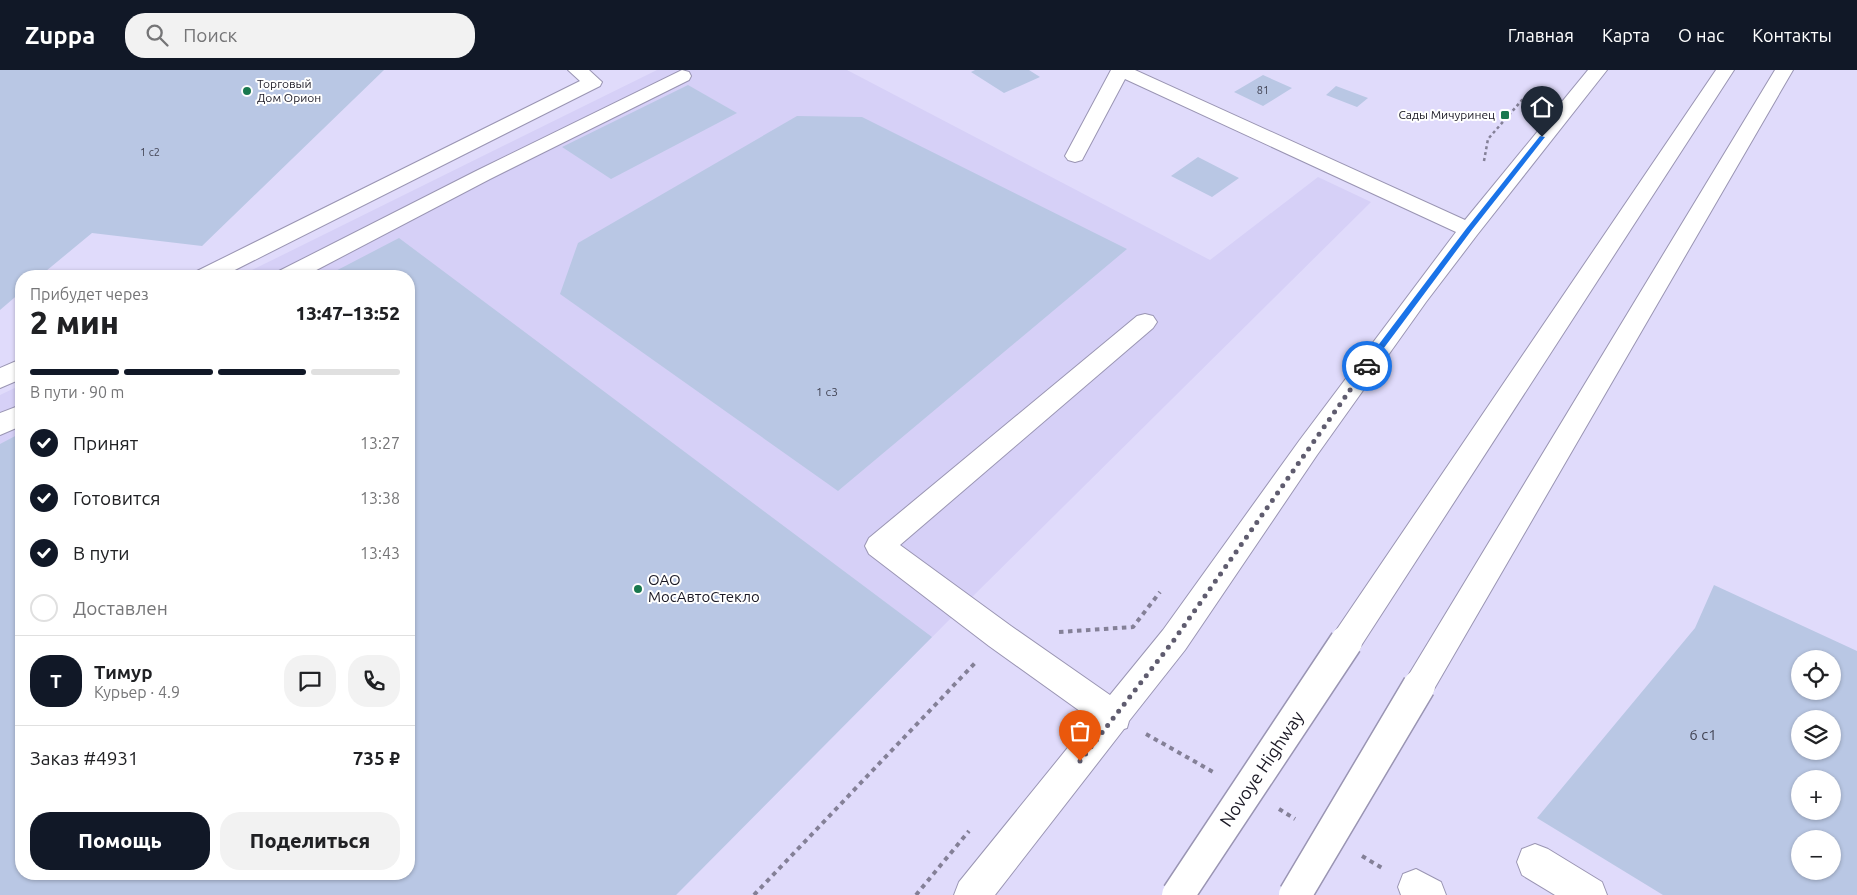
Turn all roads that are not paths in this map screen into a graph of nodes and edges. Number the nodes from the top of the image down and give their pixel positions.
1 (576, 70) edge
2 (1120, 70) edge
3 (1598, 70) edge
4 (1725, 70) edge
5 (1784, 70) edge
6 (682, 76) dead end
7 (1075, 156) dead end
8 (1469, 230) junction
9 (216, 270) edge
10 (299, 270) edge
11 (1145, 322) dead end
12 (15, 371) edge
13 (0, 379) edge
14 (15, 417) edge
15 (0, 425) edge
16 (1115, 716) junction
17 (1535, 862) dead end
18 (972, 895) edge
19 (1178, 895) edge
20 (1296, 895) edge
21 (1589, 895) edge

1 - 9 main road
2 - 7 main road
2 - 8 main road
3 - 8 main road
4 - 19 main road, Novoye Highway, bridge
5 - 20 main road, bridge
6 - 10 main road
8 - 16 main road
11 - 16 main road
12 - 13 main road
14 - 15 main road
16 - 18 main road
17 - 21 main road

